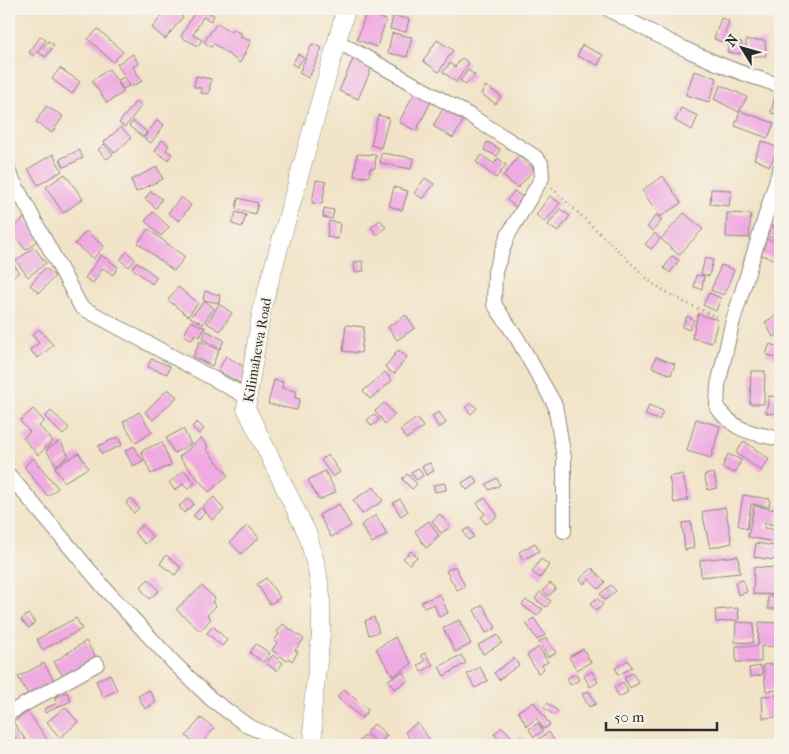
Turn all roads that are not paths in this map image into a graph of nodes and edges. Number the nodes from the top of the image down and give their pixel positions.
1 (346, 9) edge
2 (608, 9) edge
3 (337, 41) junction
4 (780, 85) edge
5 (780, 168) edge
6 (9, 173) edge
7 (249, 398) junction
8 (780, 439) edge
9 (9, 474) edge
10 (564, 531) dead end
11 (97, 664) dead end
12 (9, 713) edge
13 (292, 745) edge
14 (314, 745) edge

1 - 3 street, Kilimahewa Road
2 - 4 street
3 - 7 street, Kilimahewa Road
3 - 10 street
5 - 8 street
6 - 7 street
7 - 14 street, Kilimahewa Road
9 - 13 street
11 - 12 street

